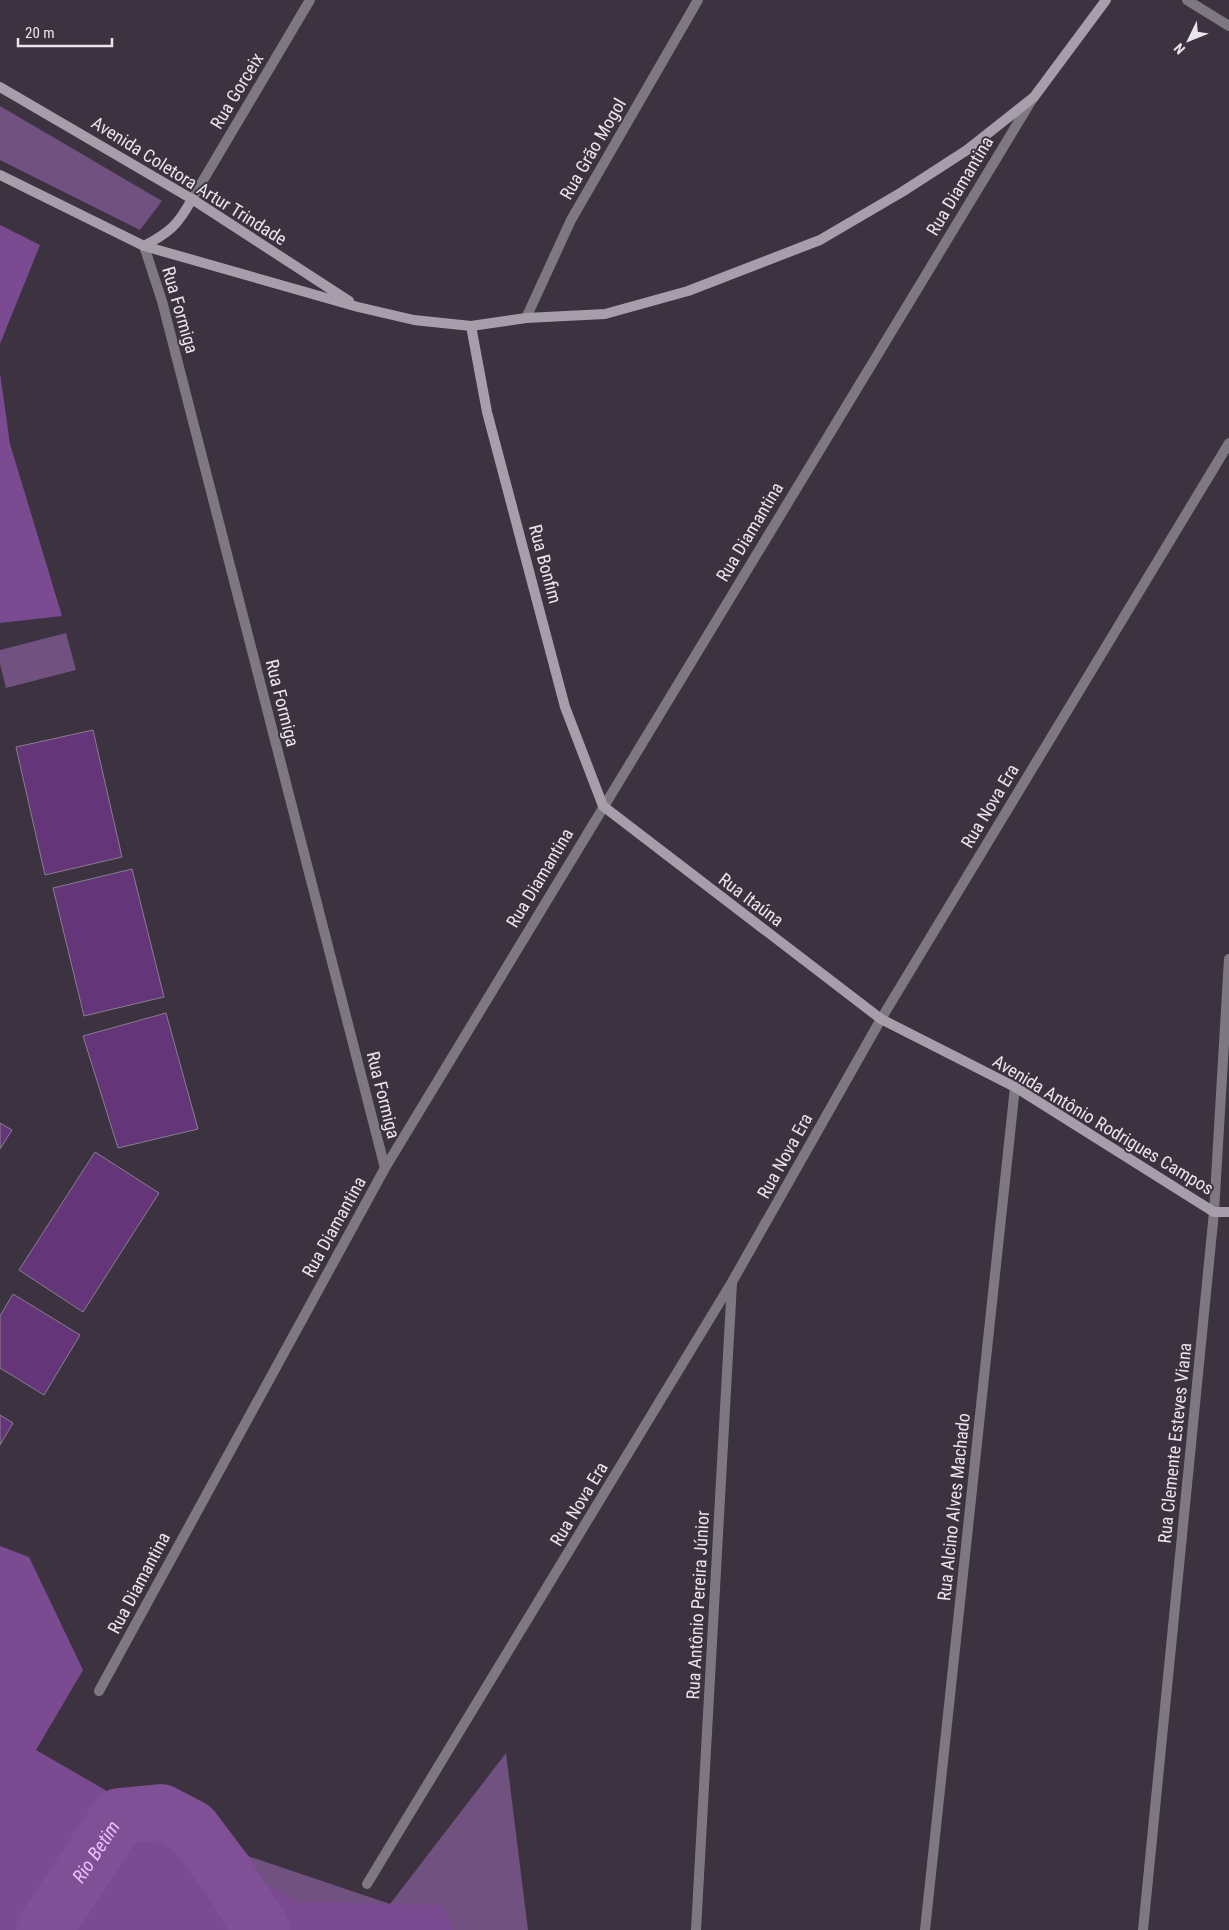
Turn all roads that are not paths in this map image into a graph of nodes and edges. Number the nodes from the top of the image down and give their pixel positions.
1 (310, 0) edge
2 (698, 0) edge
3 (1106, 0) edge
4 (1187, 0) edge
5 (1229, 26) edge
6 (0, 87) edge
7 (1034, 97) junction
8 (0, 175) edge
9 (192, 199) junction
10 (144, 246) junction
11 (358, 307) junction
12 (526, 318) junction
13 (471, 326) junction
14 (1229, 443) edge
15 (603, 806) junction
16 (1229, 959) edge
17 (881, 1019) junction
18 (1015, 1087) junction
19 (385, 1168) junction
20 (1214, 1212) junction
21 (1229, 1212) edge
22 (732, 1282) junction
23 (99, 1691) dead end
24 (367, 1884) dead end
25 (696, 1930) edge
26 (925, 1930) edge
27 (1143, 1930) edge

1 - 9 street, Rua Gorceix
2 - 12 street, Rua Grão Mogol
3 - 7 main road, Avenida Coletora Artur Trindade
4 - 5 street
6 - 9 main road, Avenida Coletora Artur Trindade
7 - 12 main road, Avenida Coletora Artur Trindade
7 - 15 street, Rua Diamantina
8 - 10 main road, Avenida Coletora Artur Trindade
9 - 10 main road
9 - 11 main road, Avenida Coletora Artur Trindade
10 - 11 main road, Avenida Coletora Artur Trindade
10 - 19 street, Rua Formiga
11 - 13 main road, Avenida Coletora Artur Trindade
12 - 13 main road, Avenida Coletora Artur Trindade
13 - 15 main road, Rua Bonfim
14 - 17 street, Rua Nova Era
15 - 17 main road, Rua Itaúna
15 - 19 street, Rua Diamantina
16 - 20 street, Rua Clemente Esteves Viana
17 - 18 main road, Avenida Antônio Rodrigues Campos
17 - 22 street, Rua Nova Era
18 - 20 main road, Avenida Antônio Rodrigues Campos
18 - 26 street, Rua Alcino Alves Machado
19 - 23 street, Rua Diamantina
20 - 21 main road, Avenida Antônio Rodrigues Campos
20 - 27 street, Rua Clemente Esteves Viana
22 - 24 street, Rua Nova Era
22 - 25 street, Rua Antônio Pereira Júnior

